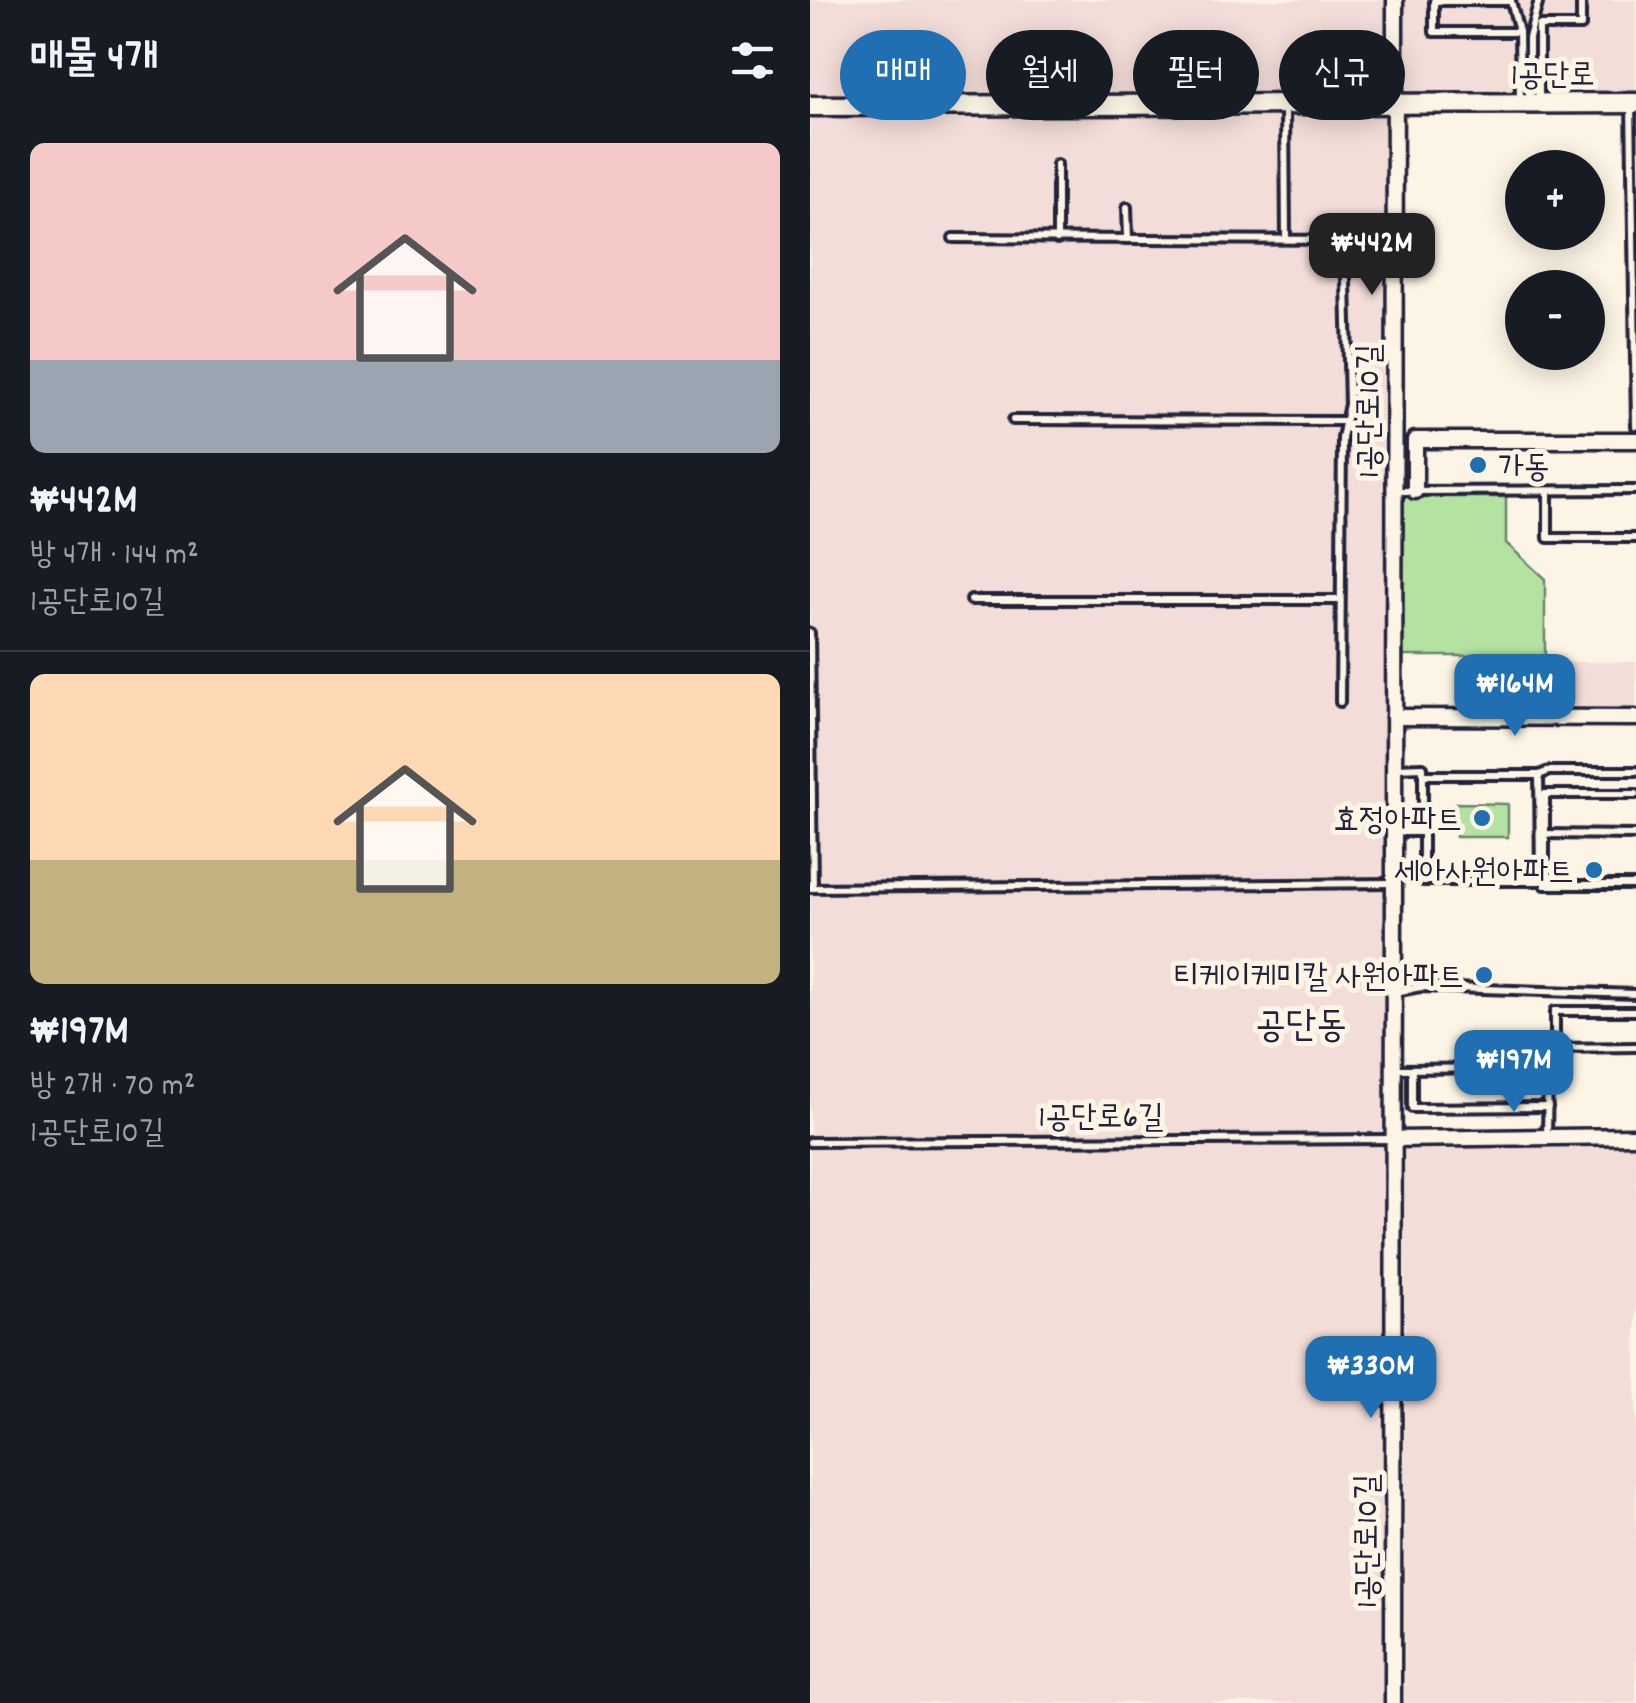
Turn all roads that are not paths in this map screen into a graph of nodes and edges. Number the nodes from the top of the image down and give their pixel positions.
1 (1395, 0) edge
2 (1434, 0) edge
3 (1511, 0) edge
4 (1539, 0) edge
5 (1581, 0) edge
6 (1395, 30) edge
7 (1519, 32) junction
8 (1634, 102) edge
9 (1529, 103) junction
10 (1279, 104) edge
11 (1405, 104) edge
12 (810, 106) edge
13 (1285, 120) edge
14 (1394, 120) edge
15 (1057, 164) dead end
16 (1127, 206) dead end
17 (952, 238) dead end
18 (1128, 239) junction
19 (1286, 239) junction
20 (1057, 240) junction
21 (1636, 317) edge
22 (1013, 420) dead end
23 (1344, 421) junction
24 (1636, 426) edge
25 (1636, 440) edge
26 (1548, 490) junction
27 (1636, 490) edge
28 (1408, 491) joint
29 (1636, 538) edge
30 (971, 600) dead end
31 (1339, 600) junction
32 (810, 633) edge
33 (1340, 702) dead end
34 (1394, 717) junction
35 (1636, 718) edge
36 (1394, 768) junction
37 (1636, 771) edge
38 (1422, 775) junction
39 (1539, 775) junction
40 (1636, 794) edge
41 (1394, 832) junction
42 (1423, 832) junction
43 (1545, 834) junction
44 (1636, 834) edge
45 (1394, 883) junction
46 (1636, 885) edge
47 (812, 888) edge
48 (1393, 992) junction
49 (1636, 994) edge
50 (1636, 1011) edge
51 (1636, 1047) edge
52 (1393, 1069) junction
53 (1412, 1069) junction
54 (1548, 1107) junction
55 (1636, 1136) edge
56 (1547, 1137) junction
57 (1393, 1138) junction
58 (810, 1142) edge
59 (1392, 1703) edge

1 - 6 street, 1공단로10길
2 - 3 lane
2 - 7 lane
3 - 7 lane
4 - 9 lane
5 - 9 lane
7 - 9 lane
8 - 9 street, 1공단로
8 - 21 lane
9 - 11 street, 1공단로
10 - 12 street, 1공단로
13 - 19 lane
14 - 34 street, 1공단로10길
15 - 20 lane
16 - 18 lane
17 - 20 lane
18 - 19 lane
18 - 20 lane
19 - 23 lane
21 - 24 lane
22 - 23 lane
23 - 31 lane
25 - 28 street
26 - 27 lane
26 - 28 lane
26 - 29 lane
30 - 31 lane
31 - 33 lane
32 - 47 lane
34 - 35 street
34 - 36 street, 1공단로10길
36 - 38 lane
36 - 41 street, 1공단로10길
37 - 39 lane
38 - 39 lane
38 - 42 lane
39 - 42 lane
40 - 43 lane
41 - 42 lane
41 - 45 street, 1공단로10길
43 - 44 lane
43 - 46 lane
45 - 47 lane
45 - 48 street, 1공단로10길
48 - 49 lane
48 - 52 street, 1공단로10길
50 - 51 lane
52 - 53 lane
52 - 57 street, 1공단로10길
53 - 54 lane
53 - 54 lane
54 - 56 lane
55 - 56 street
56 - 57 street
57 - 58 lane, 1공단로6길
57 - 59 street, 1공단로10길

